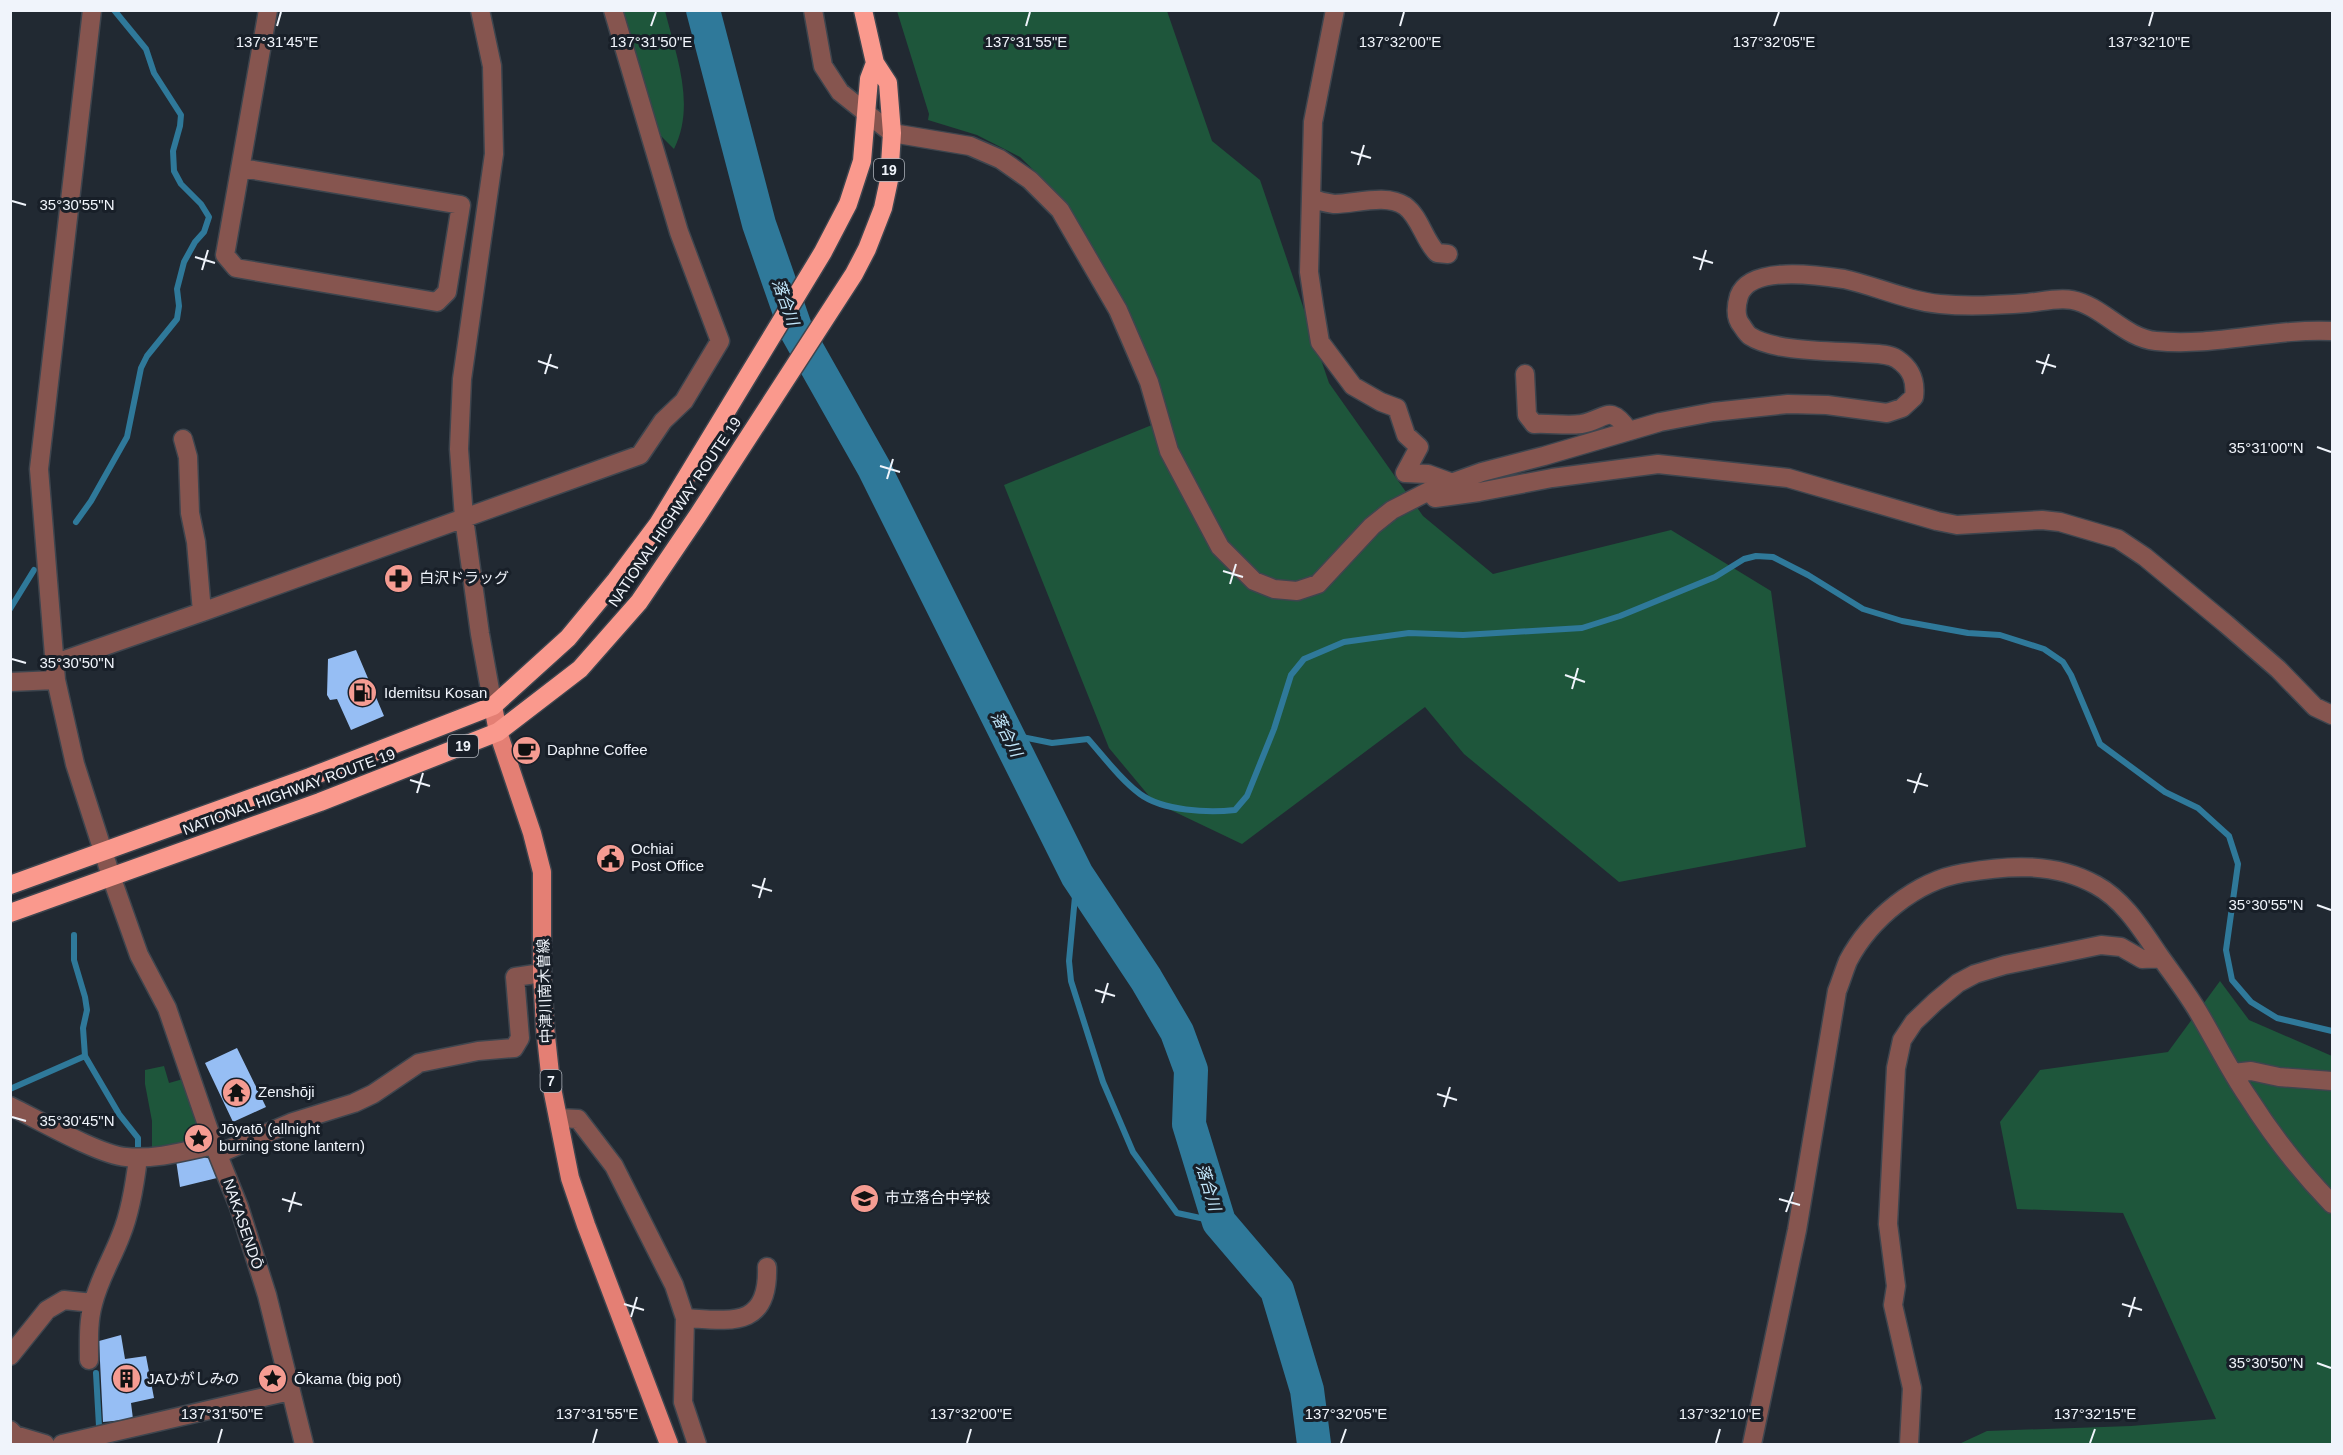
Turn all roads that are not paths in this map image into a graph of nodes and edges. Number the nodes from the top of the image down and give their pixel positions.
1 (92, 10) edge
2 (268, 10) edge
3 (480, 10) edge
4 (613, 10) edge
5 (813, 10) edge
6 (863, 10) edge
7 (1335, 10) edge
8 (875, 63) junction
9 (865, 112) junction
10 (892, 133) junction
11 (242, 168) junction
12 (1311, 198) junction
13 (1448, 254) dead end
14 (2332, 331) edge
15 (1525, 374) dead end
16 (1629, 431) junction
17 (183, 439) dead end
18 (1450, 482) junction
19 (1428, 491) junction
20 (464, 518) junction
21 (201, 612) junction
22 (56, 672) junction
23 (10, 682) edge
24 (493, 706) junction
25 (2332, 715) edge
26 (498, 732) junction
27 (103, 852) junction
28 (111, 876) junction
29 (10, 885) edge
30 (10, 913) edge
31 (2161, 958) junction
32 (542, 973) junction
33 (2233, 1072) junction
34 (2332, 1081) edge
35 (10, 1106) edge
36 (558, 1118) junction
37 (216, 1149) junction
38 (138, 1158) junction
39 (2332, 1204) edge
40 (767, 1267) dead end
41 (93, 1304) junction
42 (686, 1318) junction
43 (10, 1356) edge
44 (89, 1360) dead end
45 (290, 1391) junction
46 (14, 1436) edge
47 (45, 1444) edge
48 (62, 1444) edge
49 (304, 1444) edge
50 (669, 1444) edge
51 (697, 1444) edge
52 (1752, 1444) edge
53 (1909, 1444) edge

1 - 22 street, NAKASENDŌ
2 - 11 street
3 - 20 street
4 - 20 street
5 - 9 street
6 - 8 highway, NATIONAL HIGHWAY ROUTE 19 / 19
7 - 12 street
8 - 9 highway, NATIONAL HIGHWAY ROUTE 19 / 19
8 - 10 highway, NATIONAL HIGHWAY ROUTE 19 / 19
9 - 10 street
9 - 24 highway, NATIONAL HIGHWAY ROUTE 19 / 19
10 - 19 street
10 - 26 highway, NATIONAL HIGHWAY ROUTE 19 / 19
11 - 11 street
12 - 13 street
12 - 18 street
14 - 16 street
15 - 16 street
16 - 18 street
17 - 21 street
18 - 19 street
19 - 25 street
20 - 21 street
20 - 24 street
21 - 22 street
22 - 23 street
22 - 27 street, NAKASENDŌ
24 - 26 main road, 中津川南木曽線 / 7
24 - 27 highway, NATIONAL HIGHWAY ROUTE 19 / 19
26 - 28 highway, NATIONAL HIGHWAY ROUTE 19 / 19
26 - 32 main road, 中津川南木曽線 / 7
27 - 28 street, NAKASENDŌ
27 - 29 highway, NATIONAL HIGHWAY ROUTE 19 / 19
28 - 30 highway, NATIONAL HIGHWAY ROUTE 19 / 19
28 - 37 street, NAKASENDŌ
31 - 33 street
31 - 52 street
31 - 53 street
32 - 36 main road, 中津川南木曽線 / 7
32 - 37 street
33 - 34 street
33 - 39 street
35 - 38 street
36 - 42 street
36 - 50 main road, 中津川南木曽線 / 7
37 - 38 street
37 - 45 street, NAKASENDŌ
38 - 41 street
40 - 42 street
41 - 43 street
41 - 44 street
42 - 51 street
45 - 48 street
45 - 49 street, NAKASENDŌ
46 - 47 street

